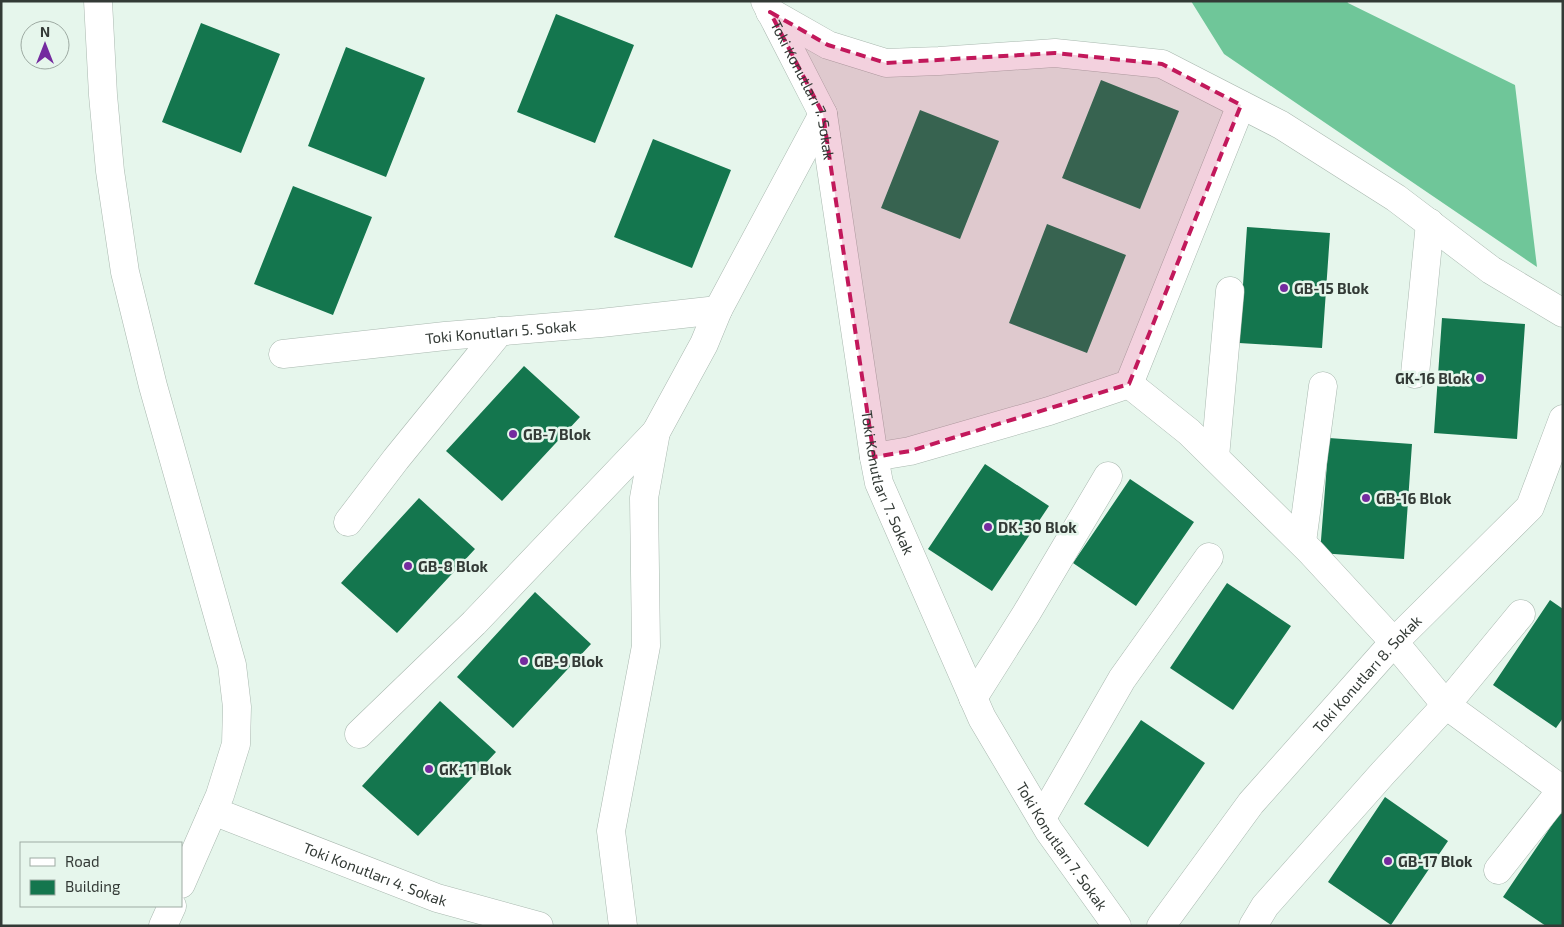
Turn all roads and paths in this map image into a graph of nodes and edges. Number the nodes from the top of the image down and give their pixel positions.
1 (98, 1) edge
2 (767, 7) edge
3 (1241, 105) junction
4 (823, 114) junction
5 (1430, 223) junction
6 (1230, 290) dead end
7 (718, 310) junction
8 (1563, 313) edge
9 (500, 331) junction
10 (283, 354) dead end
11 (1415, 374) dead end
12 (1129, 384) junction
13 (1323, 386) dead end
14 (1563, 420) edge
15 (656, 432) junction
16 (874, 457) junction
17 (1214, 457) junction
18 (1108, 476) dead end
19 (348, 522) dead end
20 (1302, 542) junction
21 (1209, 557) dead end
22 (1521, 614) dead end
23 (1394, 642) junction
24 (973, 698) junction
25 (1446, 705) junction
26 (359, 734) dead end
27 (1562, 788) edge
28 (214, 811) junction
29 (1042, 818) junction
30 (1498, 870) dead end
31 (182, 882) edge
32 (172, 907) edge
33 (532, 925) edge
34 (163, 926) edge
35 (623, 926) edge
36 (1116, 926) edge
37 (1160, 926) edge
38 (1253, 926) edge

1 - 28 street
2 - 3 street
2 - 4 street, Toki Konutları 7. Sokak
3 - 5 street
3 - 12 street
4 - 7 street
4 - 16 street, Toki Konutları 7. Sokak
5 - 8 street
5 - 11 street
6 - 17 street
7 - 9 street, Toki Konutları 5. Sokak
7 - 15 street
9 - 10 street, Toki Konutları 5. Sokak
9 - 19 street
12 - 16 street
12 - 17 street
13 - 20 street
14 - 23 street, Toki Konutları 8. Sokak
15 - 26 street
15 - 35 street
16 - 24 street, Toki Konutları 7. Sokak
17 - 20 street
18 - 24 street
20 - 23 street
21 - 29 street
22 - 25 street
23 - 25 street
23 - 37 street, Toki Konutları 8. Sokak
24 - 29 street, Toki Konutları 7. Sokak
25 - 27 street
25 - 38 street
27 - 30 street
28 - 31 street
28 - 33 street, Toki Konutları 4. Sokak
29 - 36 street, Toki Konutları 7. Sokak
32 - 34 street

